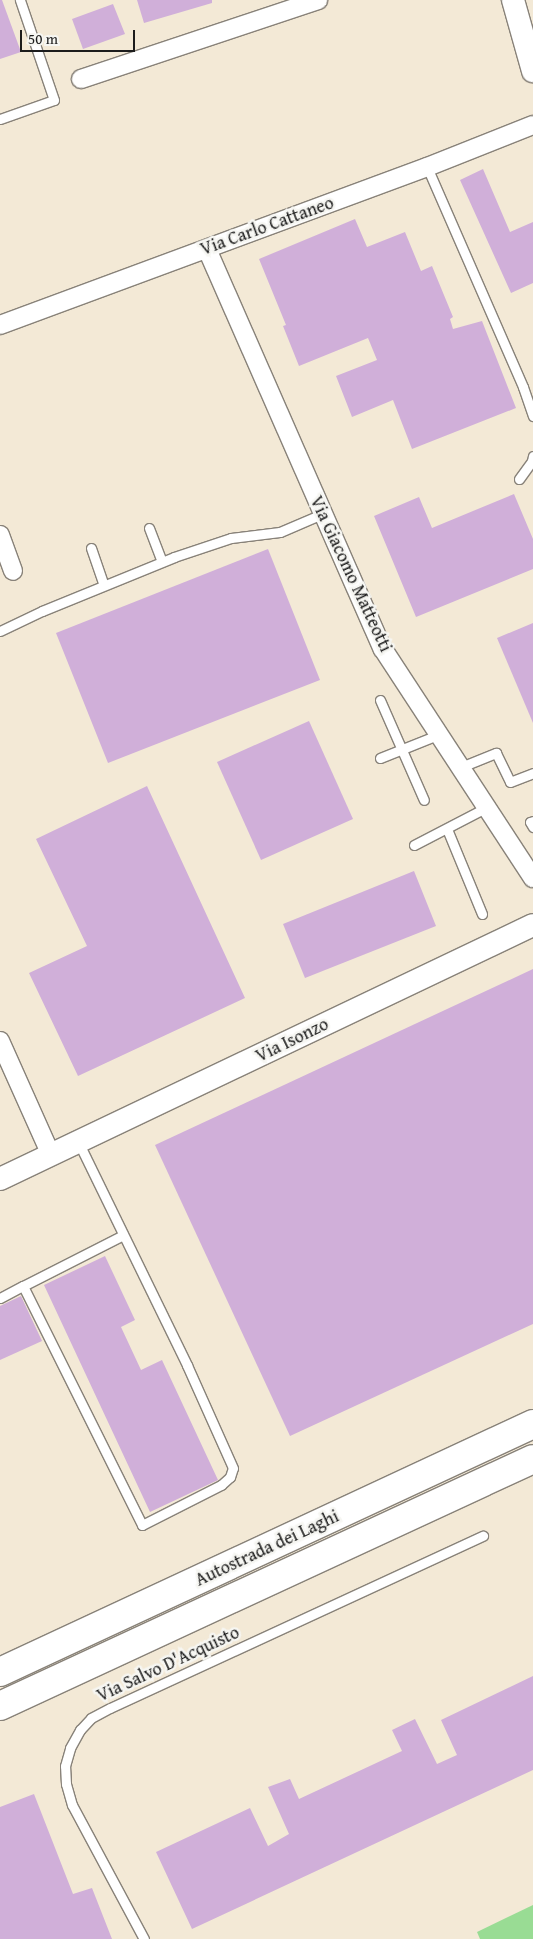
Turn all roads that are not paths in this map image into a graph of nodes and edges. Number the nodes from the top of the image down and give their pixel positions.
1 (20, 0) edge
2 (318, 0) edge
3 (513, 0) edge
4 (533, 70) edge
5 (81, 79) dead end
6 (0, 120) edge
7 (533, 125) edge
8 (427, 167) junction
9 (207, 249) junction
10 (0, 325) edge
11 (533, 416) edge
12 (533, 456) edge
13 (519, 479) dead end
14 (322, 514) junction
15 (149, 528) dead end
16 (0, 535) edge
17 (91, 548) dead end
18 (162, 562) junction
19 (13, 571) dead end
20 (104, 585) junction
21 (0, 631) edge
22 (380, 700) dead end
23 (440, 734) junction
24 (402, 749) junction
25 (380, 758) dead end
26 (461, 767) junction
27 (533, 773) edge
28 (424, 800) dead end
29 (487, 807) junction
30 (533, 821) edge
31 (533, 827) edge
32 (447, 829) junction
33 (414, 846) dead end
34 (533, 878) edge
35 (482, 914) dead end
36 (533, 925) edge
37 (0, 1041) edge
38 (78, 1142) junction
39 (51, 1155) junction
40 (0, 1179) edge
41 (123, 1235) junction
42 (23, 1286) junction
43 (0, 1298) edge
44 (533, 1411) edge
45 (533, 1424) edge
46 (533, 1459) edge
47 (383, 1494) junction
48 (484, 1536) dead end
49 (0, 1672) edge
50 (0, 1706) edge
51 (144, 1939) edge

1 - 6 lane
2 - 5 street
3 - 4 street
7 - 8 street, Via Carlo Cattaneo
8 - 9 street, Via Carlo Cattaneo
8 - 11 lane
9 - 10 street, Via Carlo Cattaneo
9 - 14 street, Via Giacomo Matteotti
12 - 13 lane
14 - 18 lane
14 - 23 street, Via Giacomo Matteotti
15 - 18 lane
16 - 19 street
17 - 20 lane
18 - 20 lane
20 - 21 lane
22 - 24 lane
23 - 24 lane
23 - 26 street, Via Giacomo Matteotti
24 - 25 lane
24 - 28 lane
26 - 27 lane
26 - 29 street, Via Giacomo Matteotti
29 - 32 lane
29 - 34 street, Via Giacomo Matteotti
30 - 31 lane
32 - 33 lane
32 - 35 lane
36 - 38 street, Via Isonzo
37 - 39 street
38 - 39 street, Via Isonzo
38 - 41 lane
39 - 40 street, Via Isonzo
41 - 42 lane
41 - 42 lane
42 - 43 lane
44 - 47 highway
45 - 47 highway, Autostrada dei Laghi
46 - 50 highway, Autostrada dei Laghi
47 - 49 highway, Autostrada dei Laghi
48 - 51 lane, Via Salvo D'Acquisto

